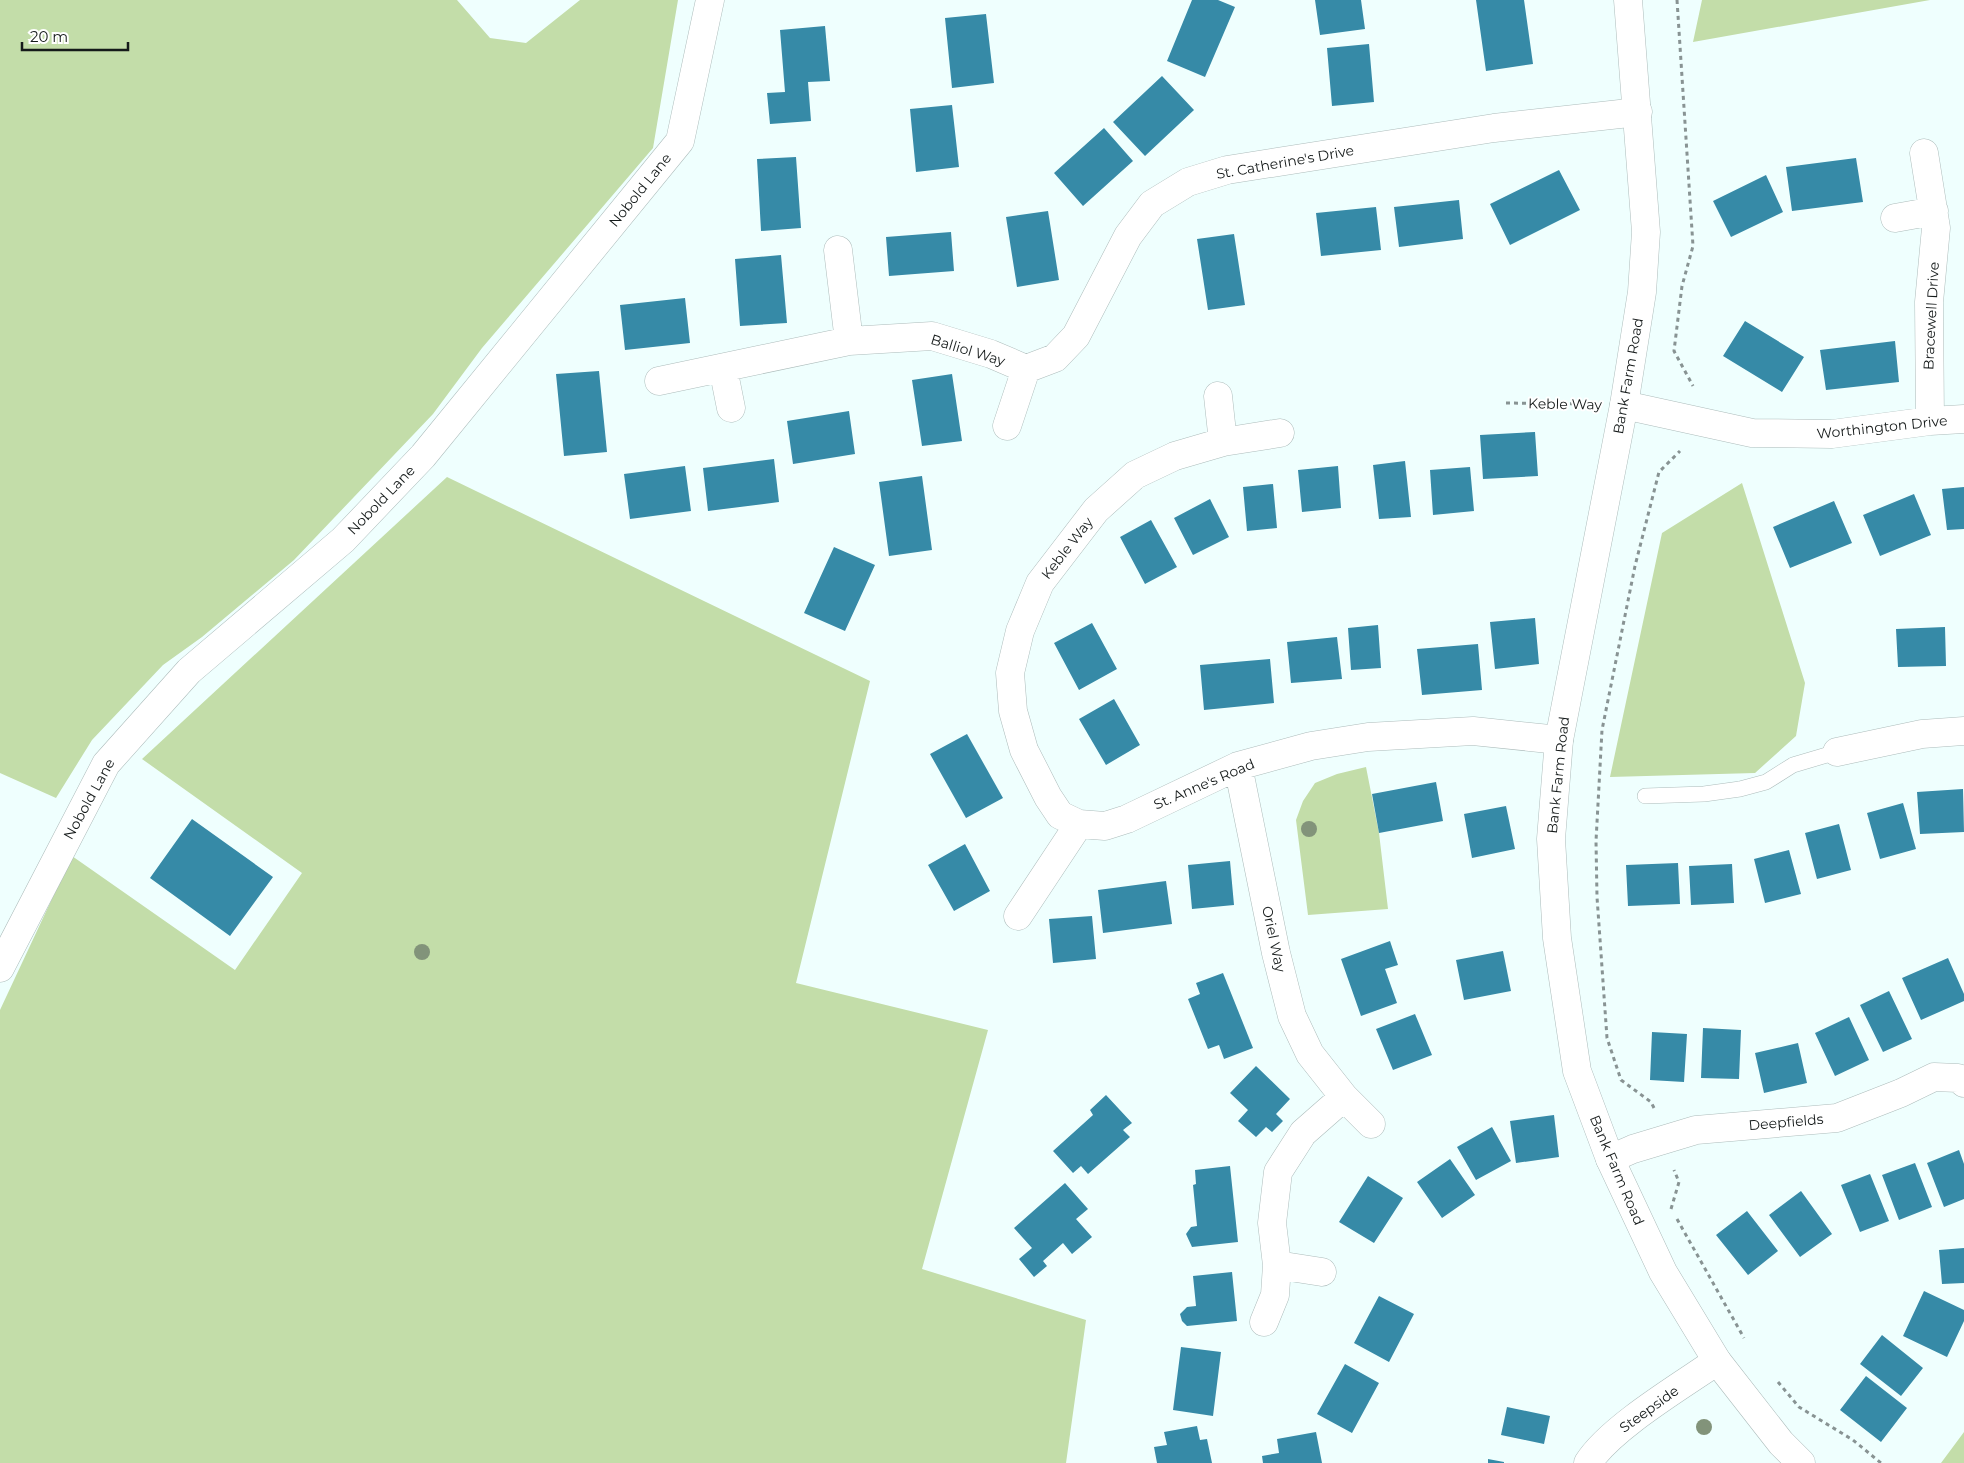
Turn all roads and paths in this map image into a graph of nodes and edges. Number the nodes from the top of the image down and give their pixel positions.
1 (710, 0) edge
2 (1628, 0) edge
3 (1677, 0) edge
4 (1638, 112) junction
5 (1924, 153) dead end
6 (1934, 212) junction
7 (1894, 218) dead end
8 (838, 250) dead end
9 (848, 341) junction
10 (723, 368) junction
11 (1026, 369) junction
12 (658, 381) dead end
13 (1694, 388) dead end
14 (1218, 396) dead end
15 (1506, 403) dead end
16 (1624, 404) junction
17 (731, 408) dead end
18 (1964, 419) edge
19 (1930, 421) junction
20 (1007, 426) dead end
21 (1280, 433) dead end
22 (1222, 442) junction
23 (1685, 445) dead end
24 (1964, 731) edge
25 (1559, 740) junction
26 (1837, 752) joint
27 (1238, 766) junction
28 (1645, 796) dead end
29 (1080, 824) junction
30 (1018, 916) dead end
31 (0, 968) edge
32 (1962, 1076) edge
33 (1344, 1097) junction
34 (1654, 1110) dead end
35 (1370, 1124) dead end
36 (1610, 1159) junction
37 (1672, 1164) dead end
38 (1277, 1265) junction
39 (1322, 1272) dead end
40 (1264, 1322) dead end
41 (1748, 1346) dead end
42 (1717, 1361) junction
43 (1773, 1377) dead end
44 (1588, 1463) edge
45 (1801, 1463) edge
46 (1881, 1463) edge

1 - 31 street, Nobold Lane
2 - 4 street, Bank Farm Road
3 - 13 path
4 - 11 street, St. Catherine's Drive
4 - 16 street, Bank Farm Road
5 - 6 street, Bracewell Drive
6 - 7 street
6 - 19 street, Bracewell Drive
8 - 9 street
9 - 10 street, Balliol Way
9 - 11 street, Balliol Way
10 - 12 street, Balliol Way
10 - 17 street
11 - 20 street
14 - 22 street
15 - 16 path, Keble Way
16 - 19 street, Worthington Drive
16 - 25 street, Bank Farm Road
18 - 19 street, Worthington Drive
21 - 22 street, Keble Way
22 - 29 street, Keble Way
23 - 34 path
24 - 26 street
25 - 27 street, St. Anne's Road
25 - 36 street, Bank Farm Road
26 - 28 lane
27 - 29 street, St. Anne's Road
27 - 33 street, Oriel Way
29 - 30 street
32 - 36 street, Deepfields
33 - 35 street, Oriel Way
33 - 38 street
36 - 42 street, Bank Farm Road
37 - 41 path
38 - 39 street
38 - 40 street
42 - 44 street, Steepside
42 - 45 street, Bank Farm Road
43 - 46 path

